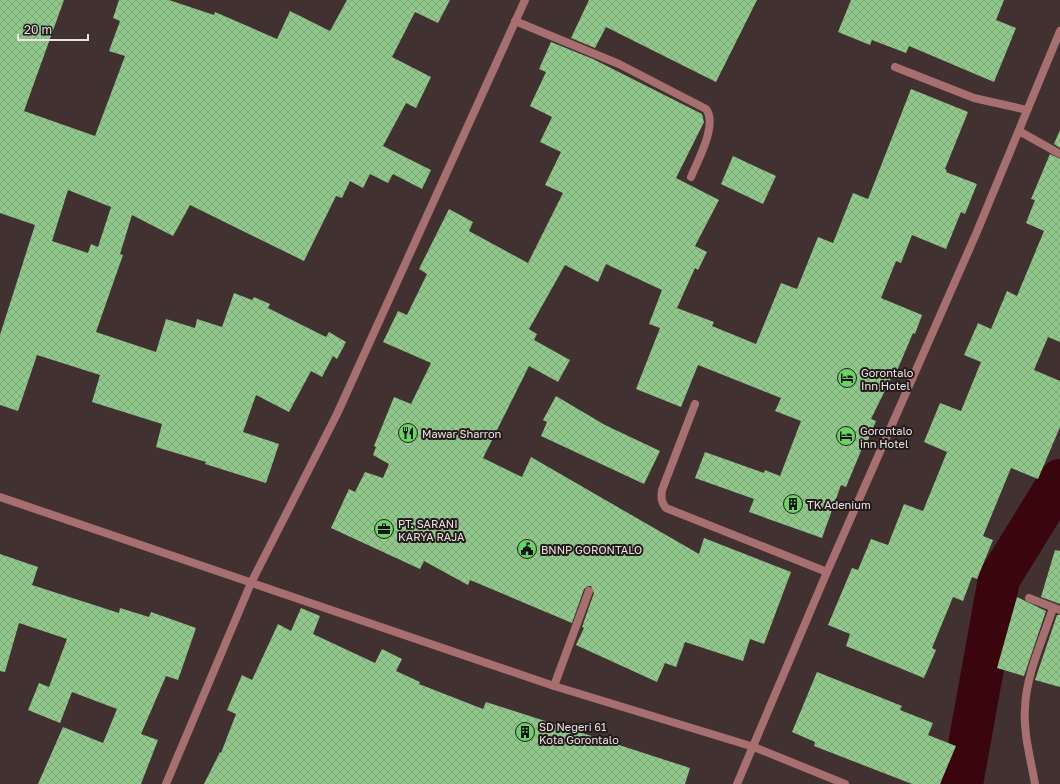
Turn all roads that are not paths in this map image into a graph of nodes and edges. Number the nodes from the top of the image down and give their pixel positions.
1 (525, 0) edge
2 (515, 21) junction
3 (1060, 31) edge
4 (895, 67) dead end
5 (1027, 110) junction
6 (1019, 131) junction
7 (1060, 154) edge
8 (691, 177) dead end
9 (695, 404) dead end
10 (0, 497) edge
11 (827, 572) junction
12 (251, 583) junction
13 (589, 591) dead end
14 (1029, 598) dead end
15 (1057, 609) edge
16 (554, 686) junction
17 (754, 747) junction
18 (166, 784) edge
19 (737, 784) edge
20 (844, 784) edge
21 (1035, 784) edge

1 - 2 street
2 - 8 street
2 - 12 street
3 - 5 street
4 - 5 street
5 - 6 street
6 - 7 street
6 - 11 street
9 - 11 street
10 - 12 street
11 - 17 street
12 - 16 street
12 - 18 street
13 - 16 street
14 - 15 street
15 - 21 street
16 - 17 street
17 - 19 street
17 - 20 street

